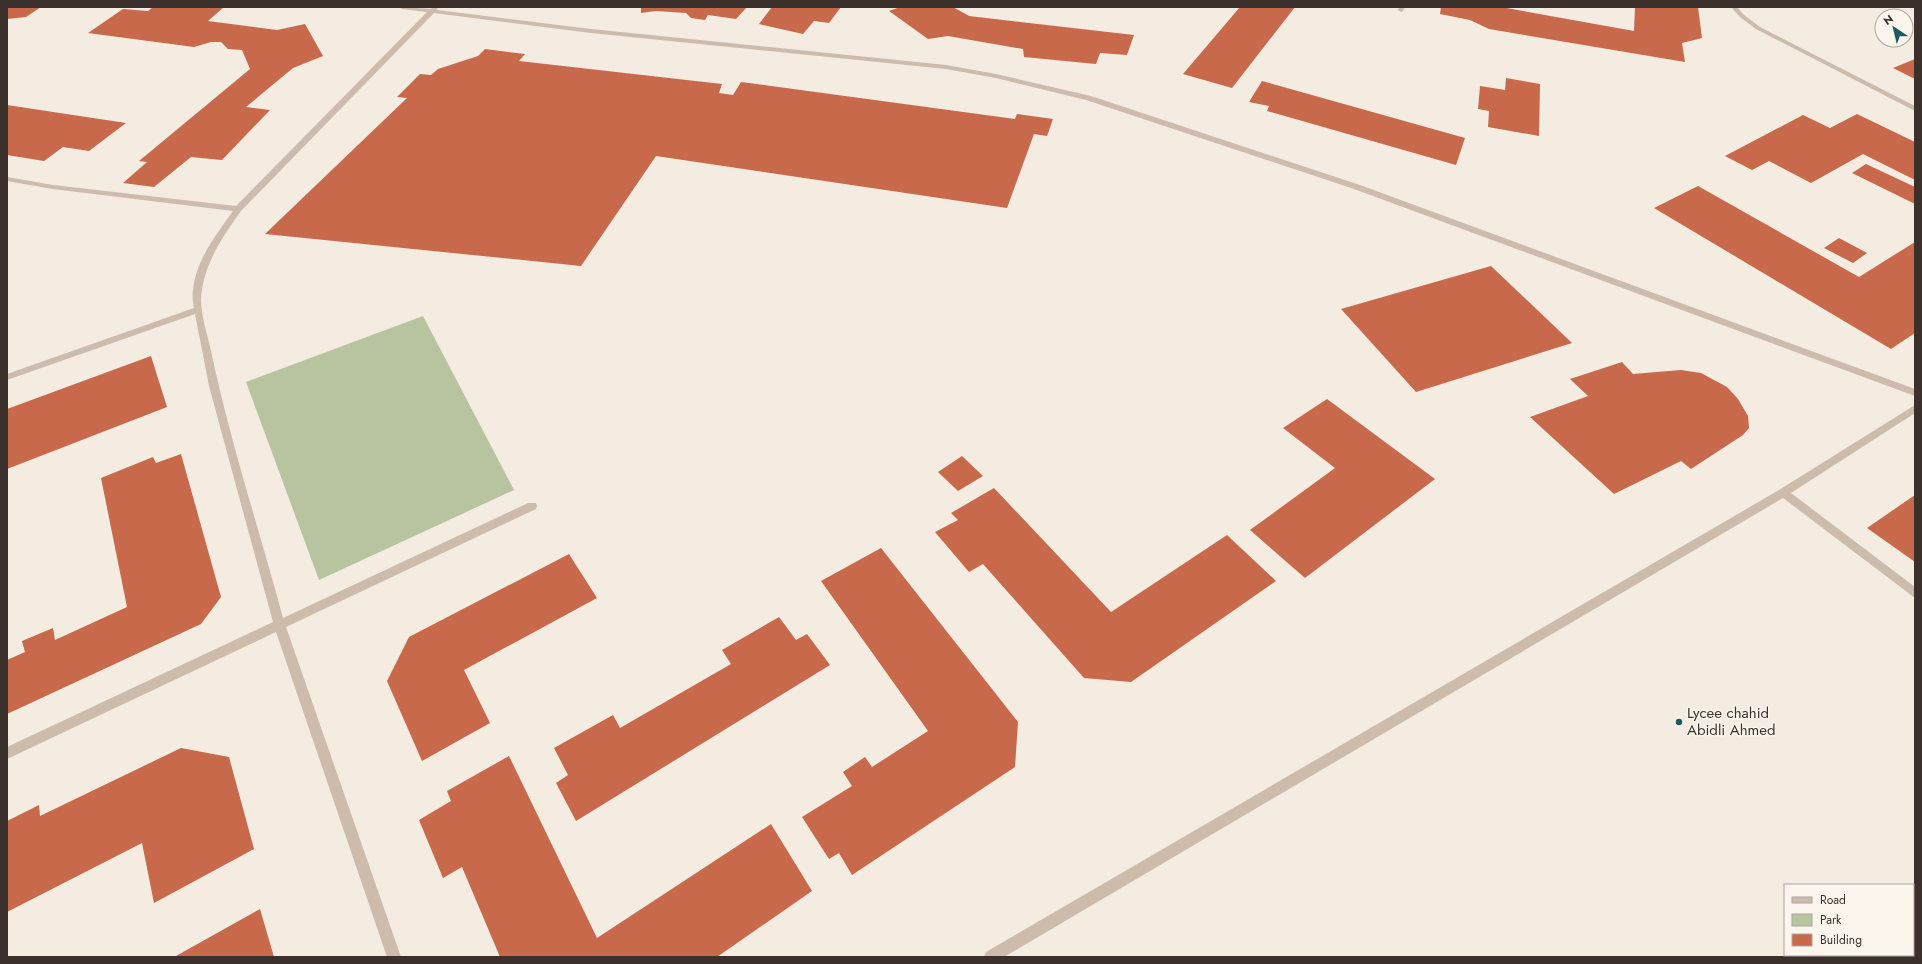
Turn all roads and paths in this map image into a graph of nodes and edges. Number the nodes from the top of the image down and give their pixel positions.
1 (402, 7) edge
2 (1734, 7) edge
3 (434, 9) edge
4 (1915, 109) edge
5 (7, 179) edge
6 (238, 209) junction
7 (198, 310) junction
8 (7, 377) edge
9 (1915, 393) edge
10 (1915, 408) edge
11 (1783, 493) junction
12 (532, 506) dead end
13 (1915, 593) edge
14 (279, 623) junction
15 (7, 753) edge
16 (394, 957) edge
17 (991, 957) edge

1 - 3 street
2 - 4 street
3 - 6 street
3 - 9 street
5 - 6 street
6 - 7 street
7 - 8 street
7 - 14 street
10 - 11 street
11 - 13 street
11 - 17 street
12 - 14 street
14 - 15 street
14 - 16 street

